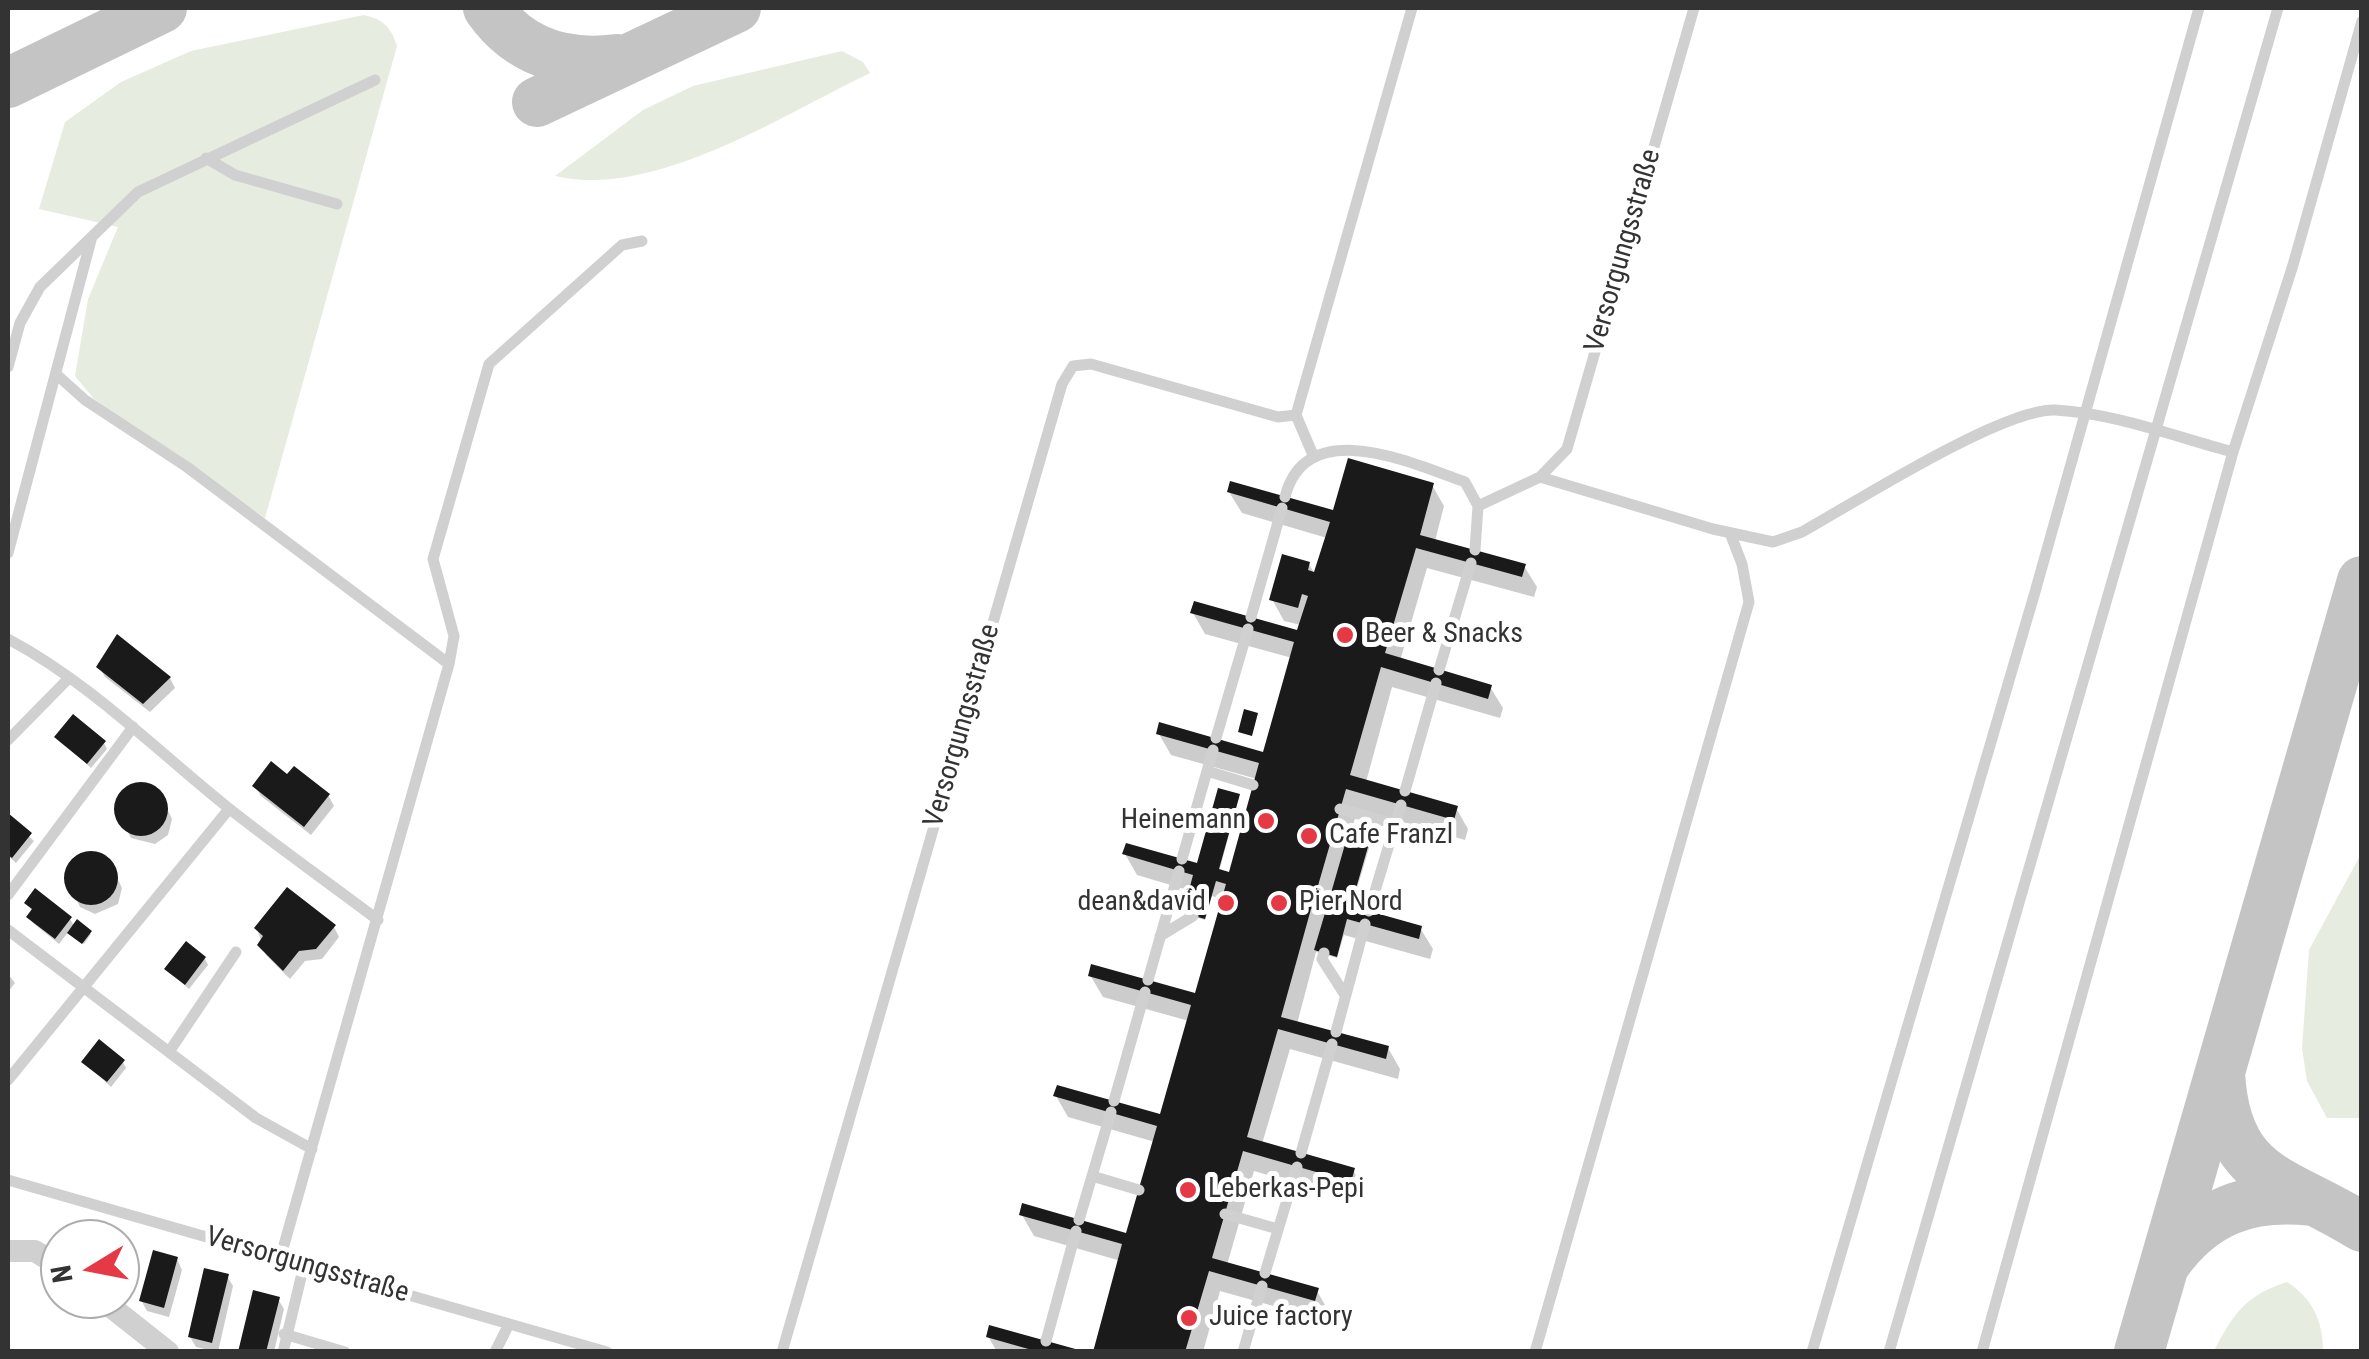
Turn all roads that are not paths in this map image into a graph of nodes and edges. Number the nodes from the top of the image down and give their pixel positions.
1 (1412, 8) edge
2 (1694, 8) edge
3 (2199, 8) edge
4 (2278, 8) edge
5 (2362, 21) edge
6 (375, 80) dead end
7 (206, 158) junction
8 (337, 204) dead end
9 (92, 236) junction
10 (642, 241) dead end
11 (8, 367) edge
12 (56, 374) junction
13 (2081, 414) junction
14 (1296, 415) junction
15 (2154, 431) junction
16 (2233, 452) junction
17 (1313, 455) junction
18 (1540, 477) junction
19 (1478, 506) junction
20 (1730, 533) junction
21 (8, 553) edge
22 (8, 640) edge
23 (449, 664) junction
24 (1439, 670) dead end
25 (69, 678) junction
26 (1436, 683) dead end
27 (132, 727) junction
28 (8, 740) edge
29 (1207, 772) junction
30 (1254, 784) dead end
31 (1404, 791) dead end
32 (1401, 805) dead end
33 (229, 809) junction
34 (1340, 809) dead end
35 (1364, 816) junction
36 (1395, 824) junction
37 (1360, 830) dead end
38 (8, 894) edge
39 (1193, 916) dead end
40 (378, 920) junction
41 (8, 930) edge
42 (1160, 936) junction
43 (236, 952) dead end
44 (1324, 953) dead end
45 (85, 989) junction
46 (1345, 995) junction
47 (169, 1052) junction
48 (8, 1080) edge
49 (312, 1149) junction
50 (1301, 1152) dead end
51 (1296, 1166) dead end
52 (1092, 1176) junction
53 (8, 1180) edge
54 (1138, 1190) dead end
55 (1225, 1214) dead end
56 (1278, 1230) junction
57 (8, 1251) edge
58 (40, 1254) edge
59 (280, 1259) junction
60 (304, 1265) junction
61 (126, 1319) edge
62 (509, 1324) junction
63 (284, 1334) junction
64 (1046, 1341) dead end
65 (168, 1352) edge
66 (283, 1352) edge
67 (346, 1352) edge
68 (495, 1352) edge
69 (607, 1352) edge
70 (782, 1352) edge
71 (1243, 1352) edge
72 (1535, 1352) edge
73 (1812, 1352) edge
74 (1889, 1352) edge
75 (1982, 1352) edge

1 - 14 lane
2 - 18 lane, Versorgungsstraße
3 - 13 lane
4 - 15 lane
5 - 16 lane
6 - 7 lane
7 - 8 lane
7 - 9 lane
9 - 11 lane
9 - 12 lane
10 - 23 lane
12 - 21 lane
12 - 23 lane
13 - 15 lane
13 - 20 lane
13 - 73 lane
14 - 17 lane
14 - 70 lane, Versorgungsstraße
15 - 16 lane
15 - 74 lane
16 - 75 lane
17 - 19 lane
17 - 29 lane
18 - 19 lane, Versorgungsstraße
18 - 20 lane
19 - 24 lane
20 - 72 lane
22 - 25 lane
23 - 40 lane
25 - 27 lane
25 - 28 lane
26 - 31 lane
27 - 33 lane
27 - 38 lane
29 - 30 lane
29 - 42 lane
32 - 36 lane
33 - 40 lane
33 - 45 lane
34 - 35 lane
35 - 36 lane
35 - 37 lane
36 - 46 lane
39 - 42 lane
40 - 49 lane
41 - 45 lane
42 - 52 lane
43 - 47 lane
44 - 46 lane
45 - 47 lane
45 - 48 lane
46 - 50 lane
47 - 49 lane
49 - 59 lane
51 - 56 lane
52 - 54 lane
52 - 64 lane
53 - 59 lane, Versorgungsstraße
55 - 56 lane
56 - 71 lane
57 - 58 street
59 - 60 lane, Versorgungsstraße
60 - 62 lane, Versorgungsstraße
60 - 63 lane
61 - 65 street
62 - 68 lane
62 - 69 lane, Versorgungsstraße
63 - 66 lane
63 - 67 lane

